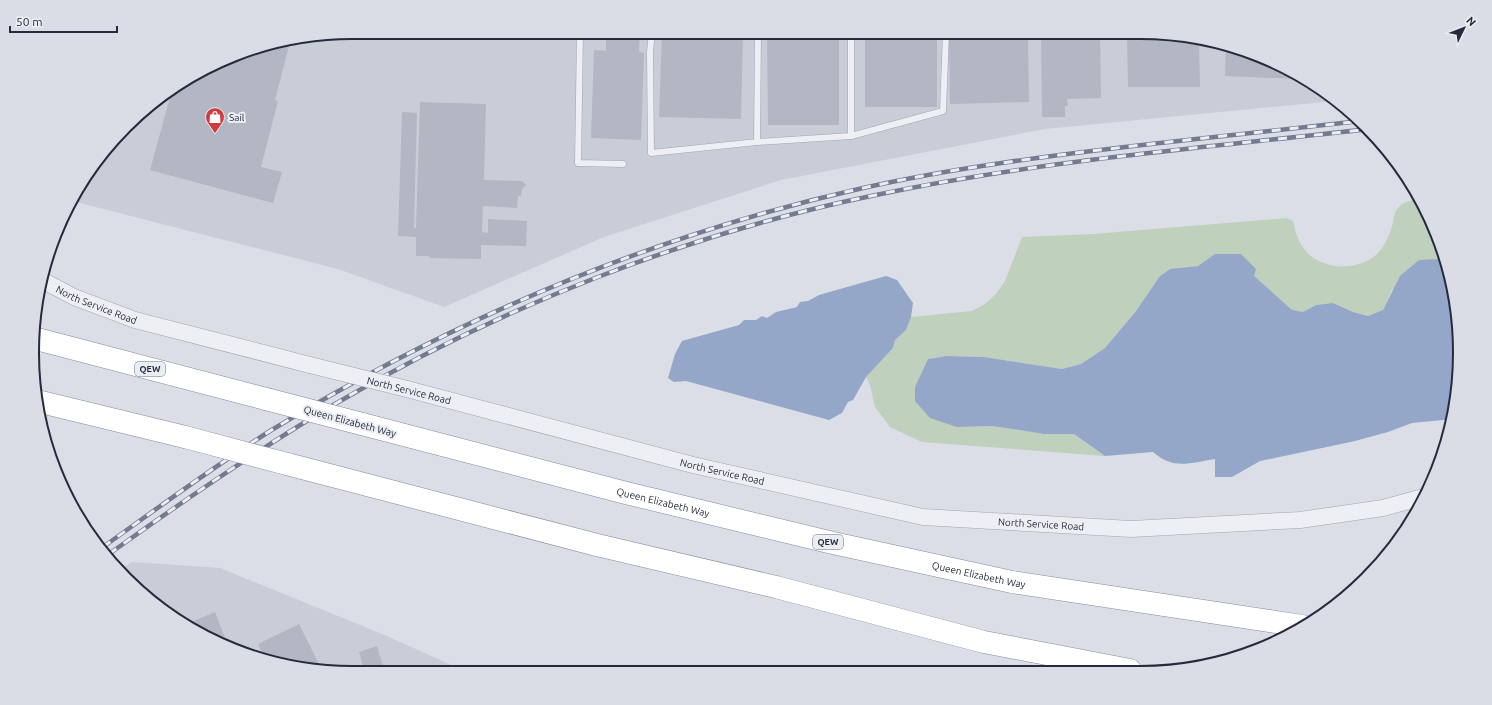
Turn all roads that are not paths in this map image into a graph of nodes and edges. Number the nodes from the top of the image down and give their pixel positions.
1 (580, 39) edge
2 (651, 39) edge
3 (758, 39) edge
4 (851, 39) edge
5 (946, 39) edge
6 (851, 136) junction
7 (757, 142) junction
8 (623, 164) dead end
9 (47, 283) edge
10 (40, 340) edge
11 (43, 403) edge
12 (1417, 499) edge
13 (1294, 625) edge
14 (1109, 666) edge

1 - 8 lane
2 - 7 lane
3 - 7 lane
4 - 6 lane
5 - 6 lane
6 - 7 lane
9 - 12 street, North Service Road, bridge
10 - 13 highway, Queen Elizabeth Way / QEW, bridge
11 - 14 highway, bridge

